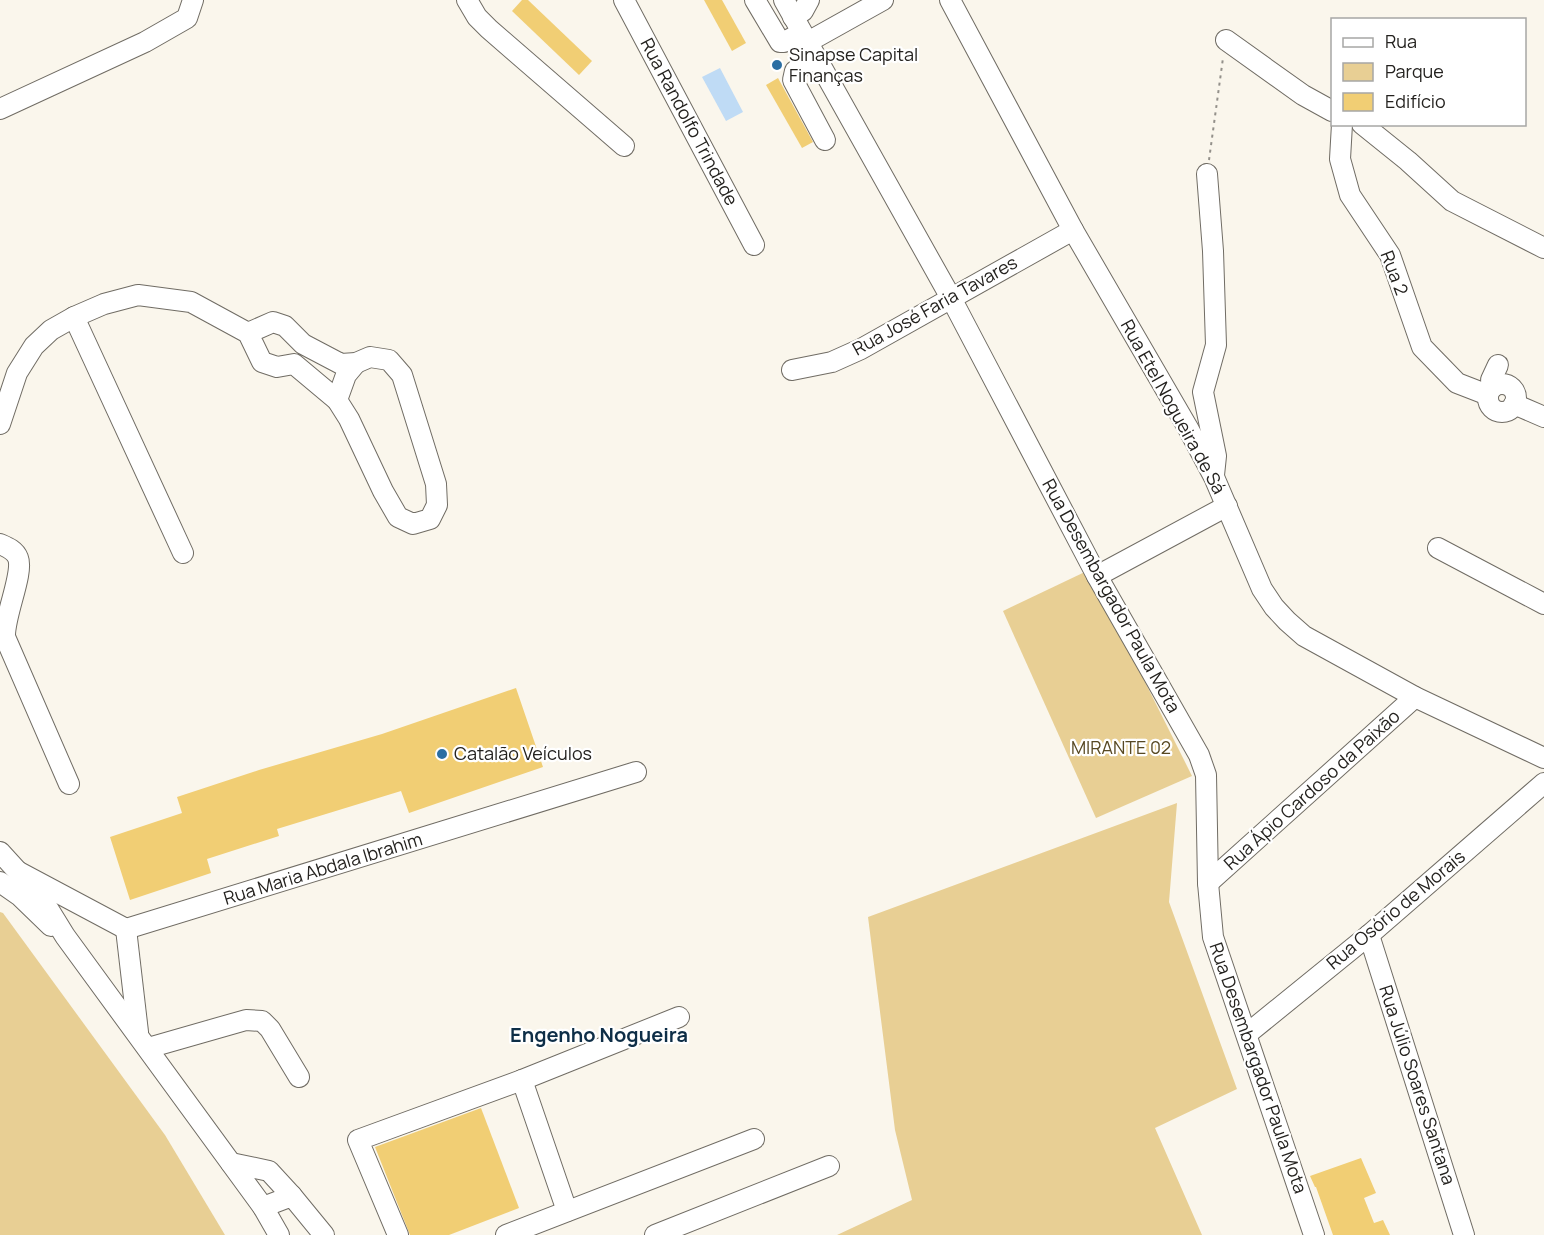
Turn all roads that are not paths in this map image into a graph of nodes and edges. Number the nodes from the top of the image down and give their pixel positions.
1 (193, 0) edge
2 (467, 0) edge
3 (624, 0) edge
4 (755, 0) edge
5 (809, 0) edge
6 (883, 0) edge
7 (950, 0) edge
8 (800, 30) edge
9 (1226, 40) road end
10 (0, 110) edge
11 (1331, 110) edge
12 (1342, 126) edge
13 (1364, 126) edge
14 (825, 140) dead end
15 (624, 146) dead end
16 (1207, 174) road end
17 (1073, 230) junction
18 (754, 245) dead end
19 (1544, 248) edge
20 (951, 298) junction
21 (74, 317) junction
22 (248, 333) junction
23 (303, 344) junction
24 (356, 363) junction
25 (294, 364) junction
26 (1498, 365) dead end
27 (792, 370) dead end
28 (1490, 392) junction
29 (337, 400) junction
30 (1544, 417) edge
31 (0, 424) edge
32 (1214, 477) junction
33 (1227, 506) junction
34 (0, 544) edge
35 (1438, 548) dead end
36 (183, 553) dead end
37 (1096, 576) junction
38 (1544, 604) edge
39 (1415, 697) junction
40 (1544, 758) edge
41 (636, 772) dead end
42 (1544, 783) edge
43 (69, 784) dead end
44 (0, 852) edge
45 (19, 872) junction
46 (0, 882) edge
47 (1208, 883) junction
48 (126, 929) junction
49 (1369, 935) junction
50 (65, 936) junction
51 (679, 1017) dead end
52 (1247, 1034) junction
53 (144, 1042) junction
54 (299, 1077) dead end
55 (522, 1080) junction
56 (754, 1138) dead end
57 (231, 1163) junction
58 (829, 1166) dead end
59 (291, 1196) junction
60 (263, 1207) junction
61 (567, 1211) junction
62 (279, 1235) edge
63 (324, 1235) edge
64 (399, 1235) edge
65 (506, 1235) edge
66 (655, 1235) edge
67 (1314, 1235) edge
68 (1464, 1235) edge

1 - 10 street
2 - 15 street
3 - 18 street, Rua Randolfo Trindade
4 - 8 street
5 - 8 street
6 - 8 street
7 - 17 street, Rua Etel Nogueira de Sá
8 - 14 street
8 - 20 street, Rua Desembargador Paula Mota
9 - 11 street
12 - 28 street, Rua 2
13 - 19 street
16 - 32 street
17 - 20 street, Rua José Faria Tavares
17 - 32 street, Rua Etel Nogueira de Sá
20 - 27 street, Rua José Faria Tavares
20 - 37 street, Rua Desembargador Paula Mota
21 - 22 street
21 - 31 street
21 - 36 street
22 - 23 street
22 - 25 street
23 - 24 street
23 - 25 street
24 - 29 street
24 - 29 street
25 - 29 street
26 - 28 street
28 - 30 street, Rua 2
32 - 33 street, Rua Etel Nogueira de Sá
33 - 37 street
33 - 39 street, Rua Etel Nogueira de Sá
34 - 43 street
35 - 38 street
37 - 47 street, Rua Desembargador Paula Mota
39 - 40 street, Rua Etel Nogueira de Sá
39 - 47 street, Rua Ápio Cardoso da Paixão
41 - 48 street, Rua Maria Abdala Ibrahim
42 - 49 street, Rua Osório de Morais
44 - 45 street
45 - 48 street
45 - 50 street
46 - 50 street
47 - 52 street, Rua Desembargador Paula Mota
48 - 53 street
49 - 52 street, Rua Osório de Morais
49 - 68 street, Rua Júlio Soares Santana
50 - 53 street
51 - 55 street
52 - 67 street, Rua Desembargador Paula Mota
53 - 54 street
53 - 57 street
55 - 61 street
55 - 64 street
56 - 61 street
57 - 59 street
57 - 60 street
58 - 66 street
59 - 60 street
59 - 63 street
60 - 62 street
61 - 65 street

